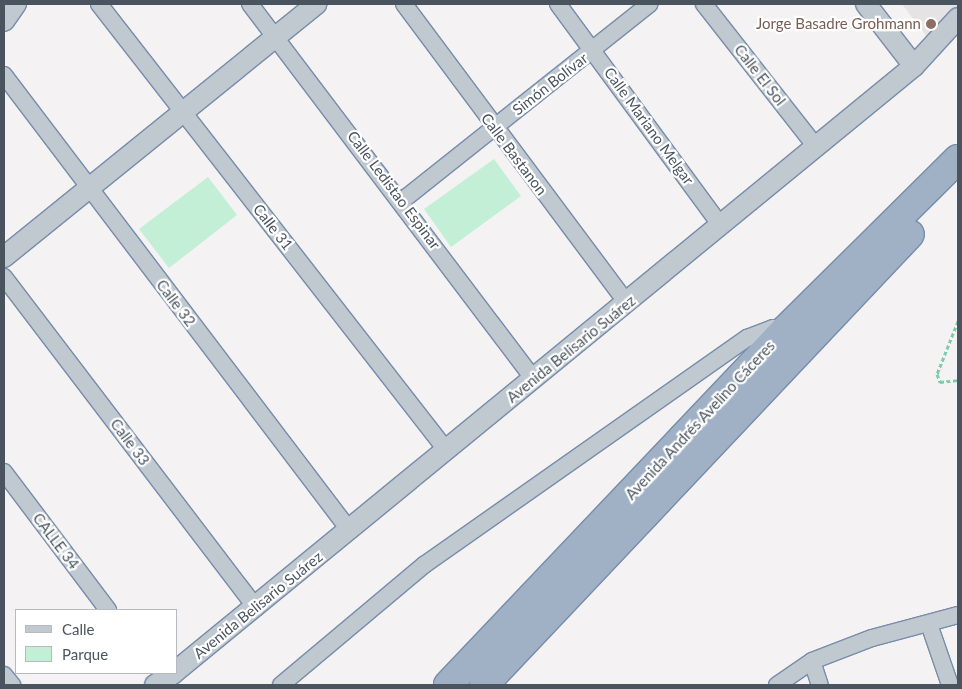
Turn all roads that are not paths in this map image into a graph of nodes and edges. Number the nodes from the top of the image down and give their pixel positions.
1 (16, 4) edge
2 (99, 4) edge
3 (250, 4) edge
4 (316, 4) edge
5 (404, 4) edge
6 (558, 4) edge
7 (649, 4) edge
8 (704, 4) edge
9 (866, 4) edge
10 (958, 18) edge
11 (4, 21) edge
12 (275, 36) junction
13 (593, 49) junction
14 (914, 66) junction
15 (4, 75) edge
16 (182, 110) junction
17 (494, 128) junction
18 (816, 147) junction
19 (958, 159) edge
20 (958, 184) edge
21 (88, 186) junction
22 (403, 200) junction
23 (721, 226) junction
24 (4, 258) edge
25 (4, 277) edge
26 (627, 303) junction
27 (785, 330) junction
28 (534, 379) junction
29 (447, 451) junction
30 (4, 472) edge
31 (350, 531) junction
32 (256, 608) junction
33 (107, 609) edge
34 (958, 615) edge
35 (929, 624) junction
36 (812, 661) junction
37 (178, 667) edge
38 (4, 675) edge
39 (12, 685) edge
40 (281, 685) edge
41 (448, 685) edge
42 (484, 685) edge
43 (777, 685) edge
44 (820, 685) edge
45 (950, 685) edge

1 - 11 street
2 - 16 street, Calle 31
3 - 12 street, Calle Ledistao Espinar
4 - 12 street
5 - 17 street, Calle Bastanon
6 - 13 street, Calle Mariano Melgar
7 - 13 street, Simón Bolívar
8 - 18 street, Calle El Sol
9 - 14 street
10 - 14 street, Avenida Belisario Suárez
12 - 16 street
12 - 22 street, Calle Ledistao Espinar
13 - 17 street, Simón Bolívar
13 - 23 street, Calle Mariano Melgar
14 - 18 street, Avenida Belisario Suárez
15 - 21 street, Calle 32
16 - 21 street
16 - 29 street, Calle 31
17 - 22 street, Simón Bolívar
17 - 26 street, Calle Bastanon
18 - 23 street, Avenida Belisario Suárez
19 - 27 highway, Avenida Andrés Avelino Cáceres
20 - 42 highway, Avenida Andrés Avelino Cáceres
21 - 24 street
21 - 31 street, Calle 32
22 - 28 street, Calle Ledistao Espinar
23 - 26 street, Avenida Belisario Suárez
25 - 32 street, Calle 33
26 - 28 street, Avenida Belisario Suárez
27 - 40 street
27 - 41 highway, Avenida Andrés Avelino Cáceres
28 - 29 street, Avenida Belisario Suárez
29 - 31 street, Avenida Belisario Suárez
30 - 33 street, CALLE 34
31 - 32 street, Avenida Belisario Suárez
32 - 37 street, Avenida Belisario Suárez
34 - 35 street
35 - 36 street
35 - 45 street
36 - 43 street
36 - 44 street
38 - 39 street

